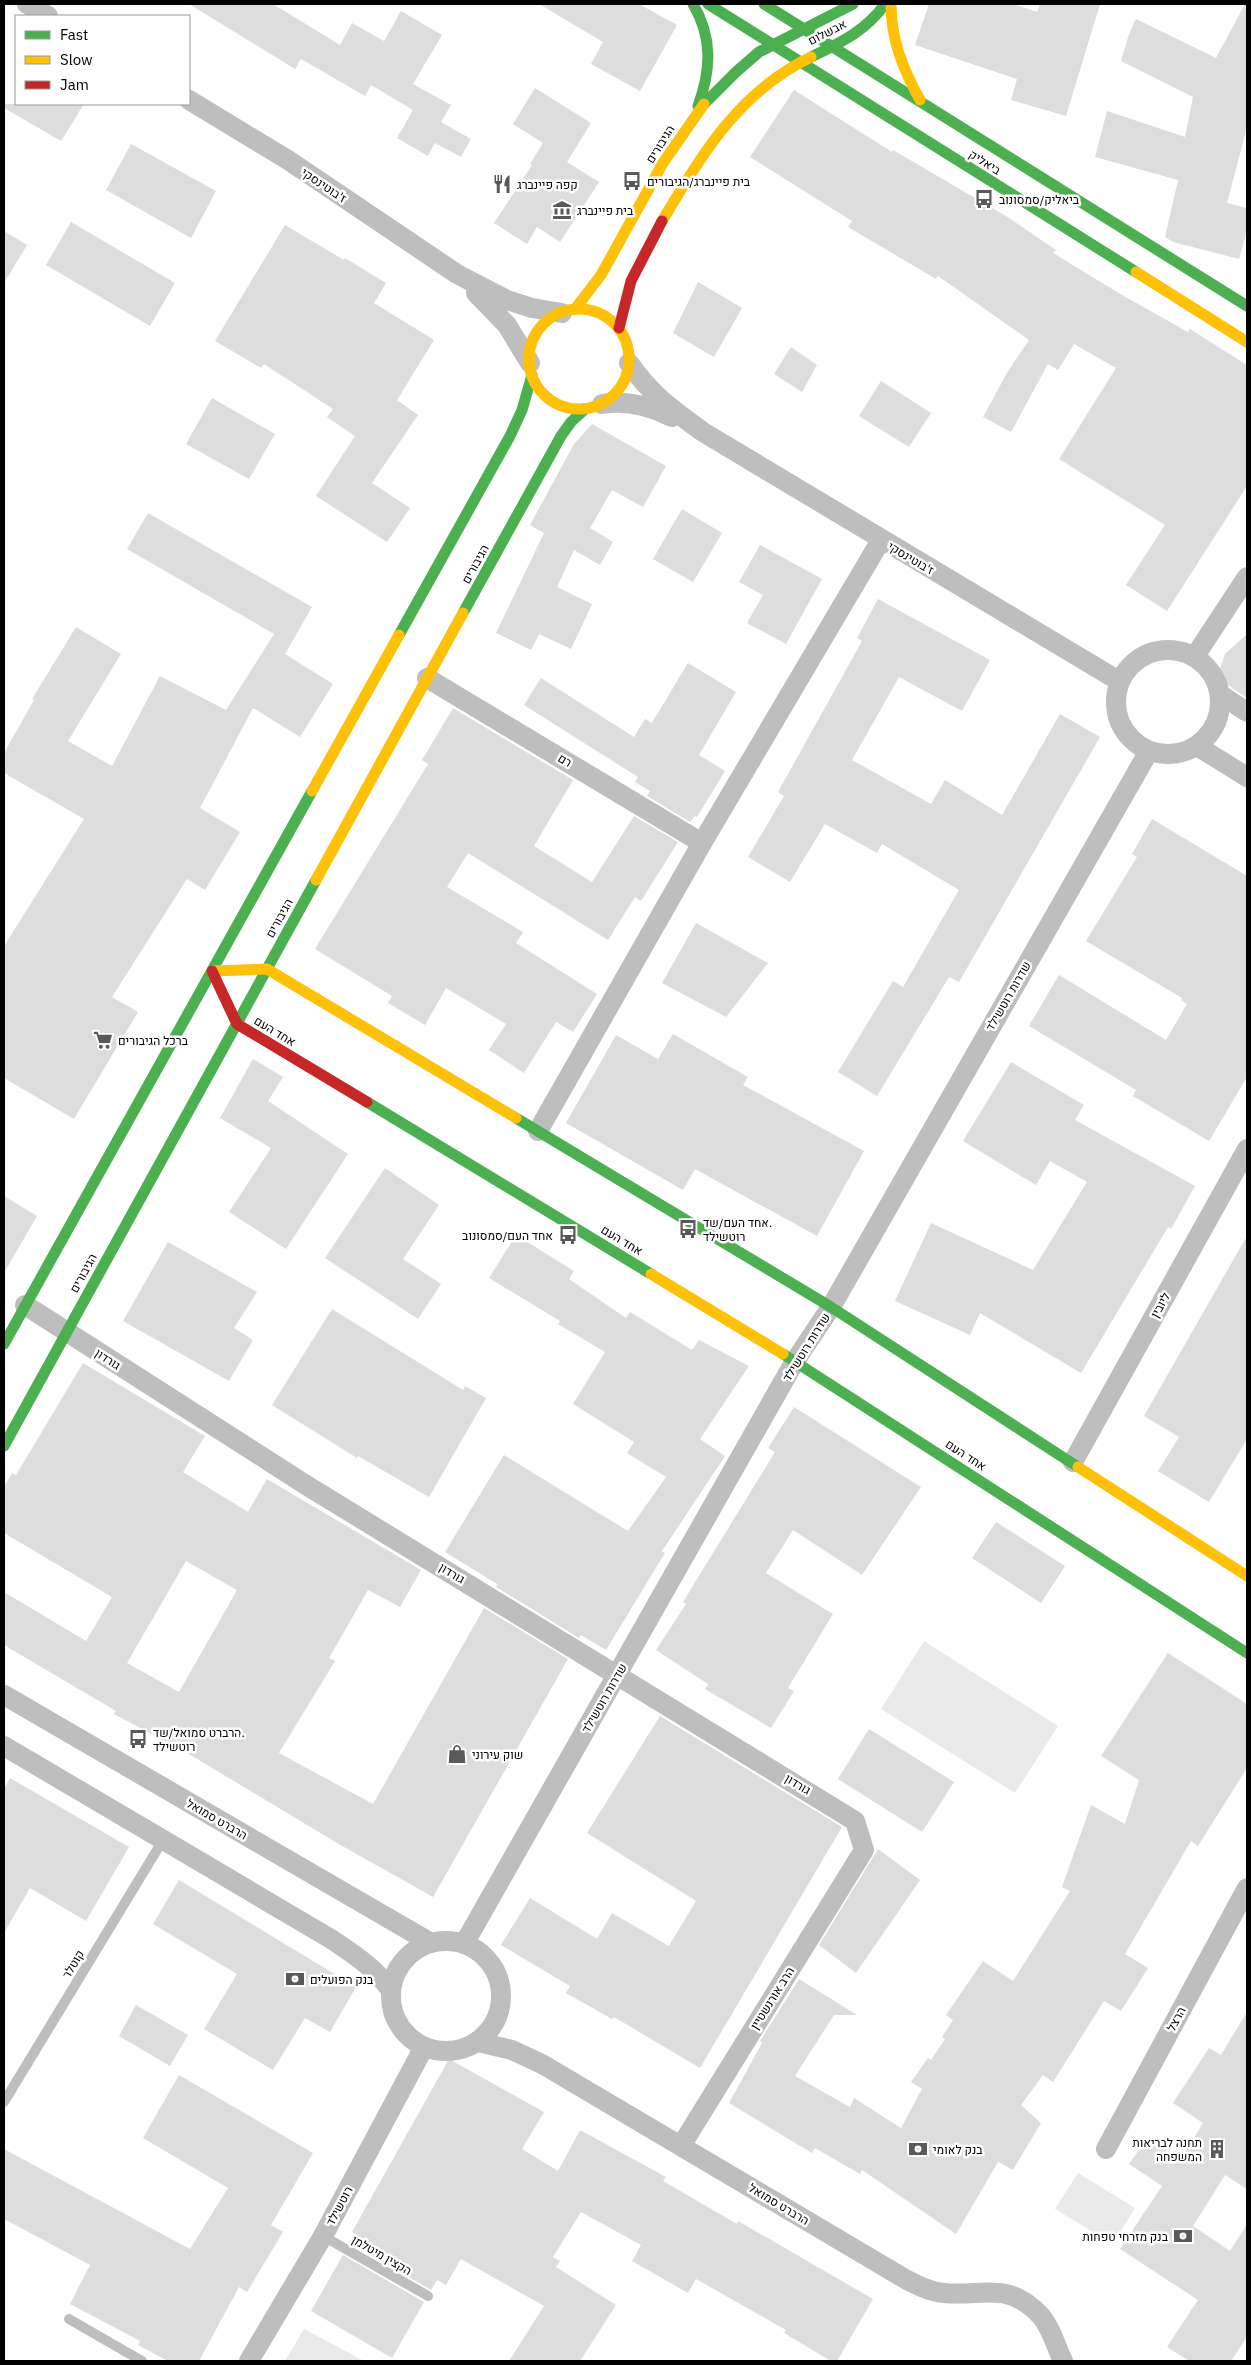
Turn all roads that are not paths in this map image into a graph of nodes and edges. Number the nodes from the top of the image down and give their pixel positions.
1 (28, 4) edge
2 (693, 4) edge
3 (708, 4) edge
4 (764, 4) edge
5 (853, 4) edge
6 (885, 4) edge
7 (892, 4) edge
8 (46, 15) edge
9 (805, 29) junction
10 (772, 45) junction
11 (832, 45) junction
12 (798, 61) junction
13 (190, 101) edge
14 (922, 104) junction
15 (695, 115) junction
16 (456, 274) junction
17 (1246, 301) edge
18 (569, 311) junction
19 (619, 328) junction
20 (1247, 342) edge
21 (629, 363) junction
22 (531, 369) junction
23 (593, 406) junction
24 (703, 432) junction
25 (881, 540) junction
26 (1247, 577) edge
27 (1195, 656) junction
28 (427, 678) junction
29 (1119, 681) junction
30 (1221, 695) junction
31 (1247, 712) edge
32 (1197, 746) junction
33 (1149, 751) junction
34 (1247, 777) edge
35 (702, 843) junction
36 (267, 969) junction
37 (212, 971) junction
38 (237, 1024) junction
39 (538, 1132) junction
40 (1247, 1149) edge
41 (25, 1305) junction
42 (831, 1307) junction
43 (67, 1332) junction
44 (4, 1344) edge
45 (795, 1361) junction
46 (4, 1446) edge
47 (1073, 1462) junction
48 (1247, 1576) edge
49 (1247, 1653) edge
50 (617, 1674) junction
51 (4, 1695) edge
52 (4, 1746) edge
53 (163, 1840) junction
54 (864, 1850) joint
55 (1247, 1888) edge
56 (431, 1943) junction
57 (464, 1944) junction
58 (390, 1989) junction
59 (478, 2042) junction
60 (424, 2047) junction
61 (4, 2102) edge
62 (681, 2146) junction
63 (1106, 2149) dead end
64 (323, 2236) junction
65 (428, 2296) dead end
66 (70, 2319) dead end
67 (142, 2361) edge
68 (250, 2361) edge
69 (1063, 2361) edge

1 - 8 street
2 - 15 street
3 - 10 street, ביאליק
4 - 9 street, ביאליק
5 - 9 street, אבשלום
6 - 11 street, אבשלום
7 - 14 street
9 - 10 street, הגיבורים
9 - 11 street, ביאליק
10 - 12 street, ביאליק
10 - 15 street, הגיבורים
11 - 12 street, אבשלום
11 - 14 street, ביאליק
12 - 19 street
12 - 20 street, ביאליק
13 - 16 street, ז'בוטינסקי
14 - 17 street, ביאליק
15 - 18 street, הגיבורים
16 - 18 street, ז'בוטינסקי
16 - 22 street, ז'בוטינסקי
18 - 19 street
18 - 22 street
19 - 21 street
21 - 23 street
21 - 24 street, ז'בוטינסקי
22 - 23 street
22 - 37 street
23 - 24 street, ז'בוטינסקי
23 - 28 street, הגיבורים
24 - 25 street, ז'בוטינסקי
25 - 29 street, ז'בוטינסקי
25 - 35 street
26 - 27 street
27 - 29 street
27 - 30 street
28 - 35 street, רם
28 - 36 street, הגיבורים
29 - 33 street
30 - 31 street
30 - 32 street
32 - 33 street
32 - 34 street
33 - 42 street, שדרות רוטשילד
35 - 39 street
36 - 37 street
36 - 38 street, הגיבורים
36 - 39 street
37 - 38 street, אחד העם
37 - 41 street
38 - 43 street, הגיבורים
38 - 45 street, אחד העם
39 - 42 street
40 - 47 street, ליובין
41 - 43 street, גורדון
41 - 44 street
42 - 45 street, שדרות רוטשילד
42 - 47 street
43 - 46 street, הגיבורים
43 - 50 street, גורדון
45 - 49 street, אחד העם
45 - 50 street, שדרות רוטשילד
47 - 48 street
50 - 54 street, גורדון
50 - 57 street, שדרות רוטשילד
51 - 56 street, הרברט סמואל
52 - 53 street
53 - 58 street
53 - 61 lane, קוטלר
54 - 62 street, הרב אורנשטיין
55 - 63 street, הרצל
56 - 57 street
56 - 58 street
57 - 59 street
58 - 60 street
59 - 60 street
59 - 62 street, הרברט סמואל
60 - 64 street, רוטשילד
62 - 69 street, הרברט סמואל
64 - 65 lane, הקצין מיטלמן
64 - 68 street, רוטשילד
66 - 67 lane

